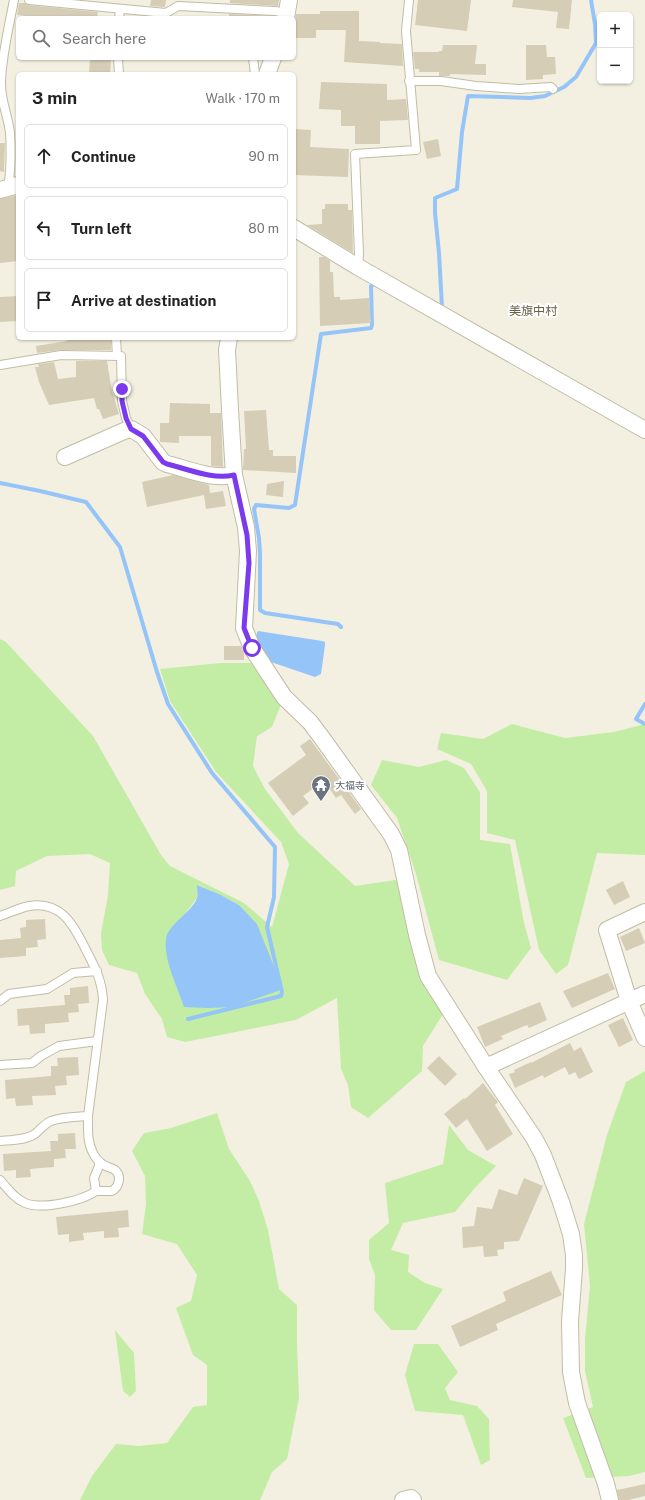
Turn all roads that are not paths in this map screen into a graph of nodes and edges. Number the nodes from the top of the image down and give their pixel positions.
1 (14, 0) edge
2 (29, 0) edge
3 (408, 0) edge
4 (179, 3) edge
5 (120, 9) junction
6 (287, 10) edge
7 (251, 14) edge
8 (119, 16) edge
9 (118, 60) edge
10 (253, 60) edge
11 (272, 60) edge
12 (119, 72) edge
13 (255, 72) edge
14 (268, 72) edge
15 (409, 82) junction
16 (553, 89) dead end
17 (9, 188) edge
18 (296, 229) edge
19 (358, 267) junction
20 (116, 340) edge
21 (229, 340) edge
22 (116, 356) junction
23 (0, 365) edge
24 (131, 429) junction
25 (645, 430) edge
26 (65, 457) dead end
27 (234, 475) junction
28 (645, 912) edge
29 (0, 916) edge
30 (97, 971) junction
31 (645, 994) edge
32 (0, 1001) edge
33 (629, 1001) junction
34 (645, 1038) edge
35 (97, 1041) junction
36 (0, 1064) edge
37 (486, 1067) junction
38 (88, 1116) junction
39 (0, 1141) edge
40 (99, 1161) junction
41 (0, 1180) edge
42 (96, 1191) junction
43 (403, 1500) edge
44 (413, 1500) edge
45 (610, 1500) edge

1 - 17 lane
2 - 5 lane
3 - 15 lane
4 - 5 lane
4 - 7 lane
5 - 8 lane
6 - 7 lane
9 - 12 lane
10 - 13 lane
11 - 14 street
15 - 16 lane
15 - 19 lane
18 - 19 street
19 - 25 street
20 - 22 lane
21 - 27 street
22 - 23 lane
22 - 24 lane
24 - 26 street
24 - 27 street
27 - 37 street
28 - 33 street
29 - 30 lane
30 - 32 lane
30 - 35 lane
31 - 33 street
33 - 34 street
33 - 37 street
35 - 36 lane
35 - 38 lane
37 - 45 street
38 - 39 lane
38 - 40 lane
40 - 42 lane
40 - 42 lane
41 - 42 lane
43 - 44 street

